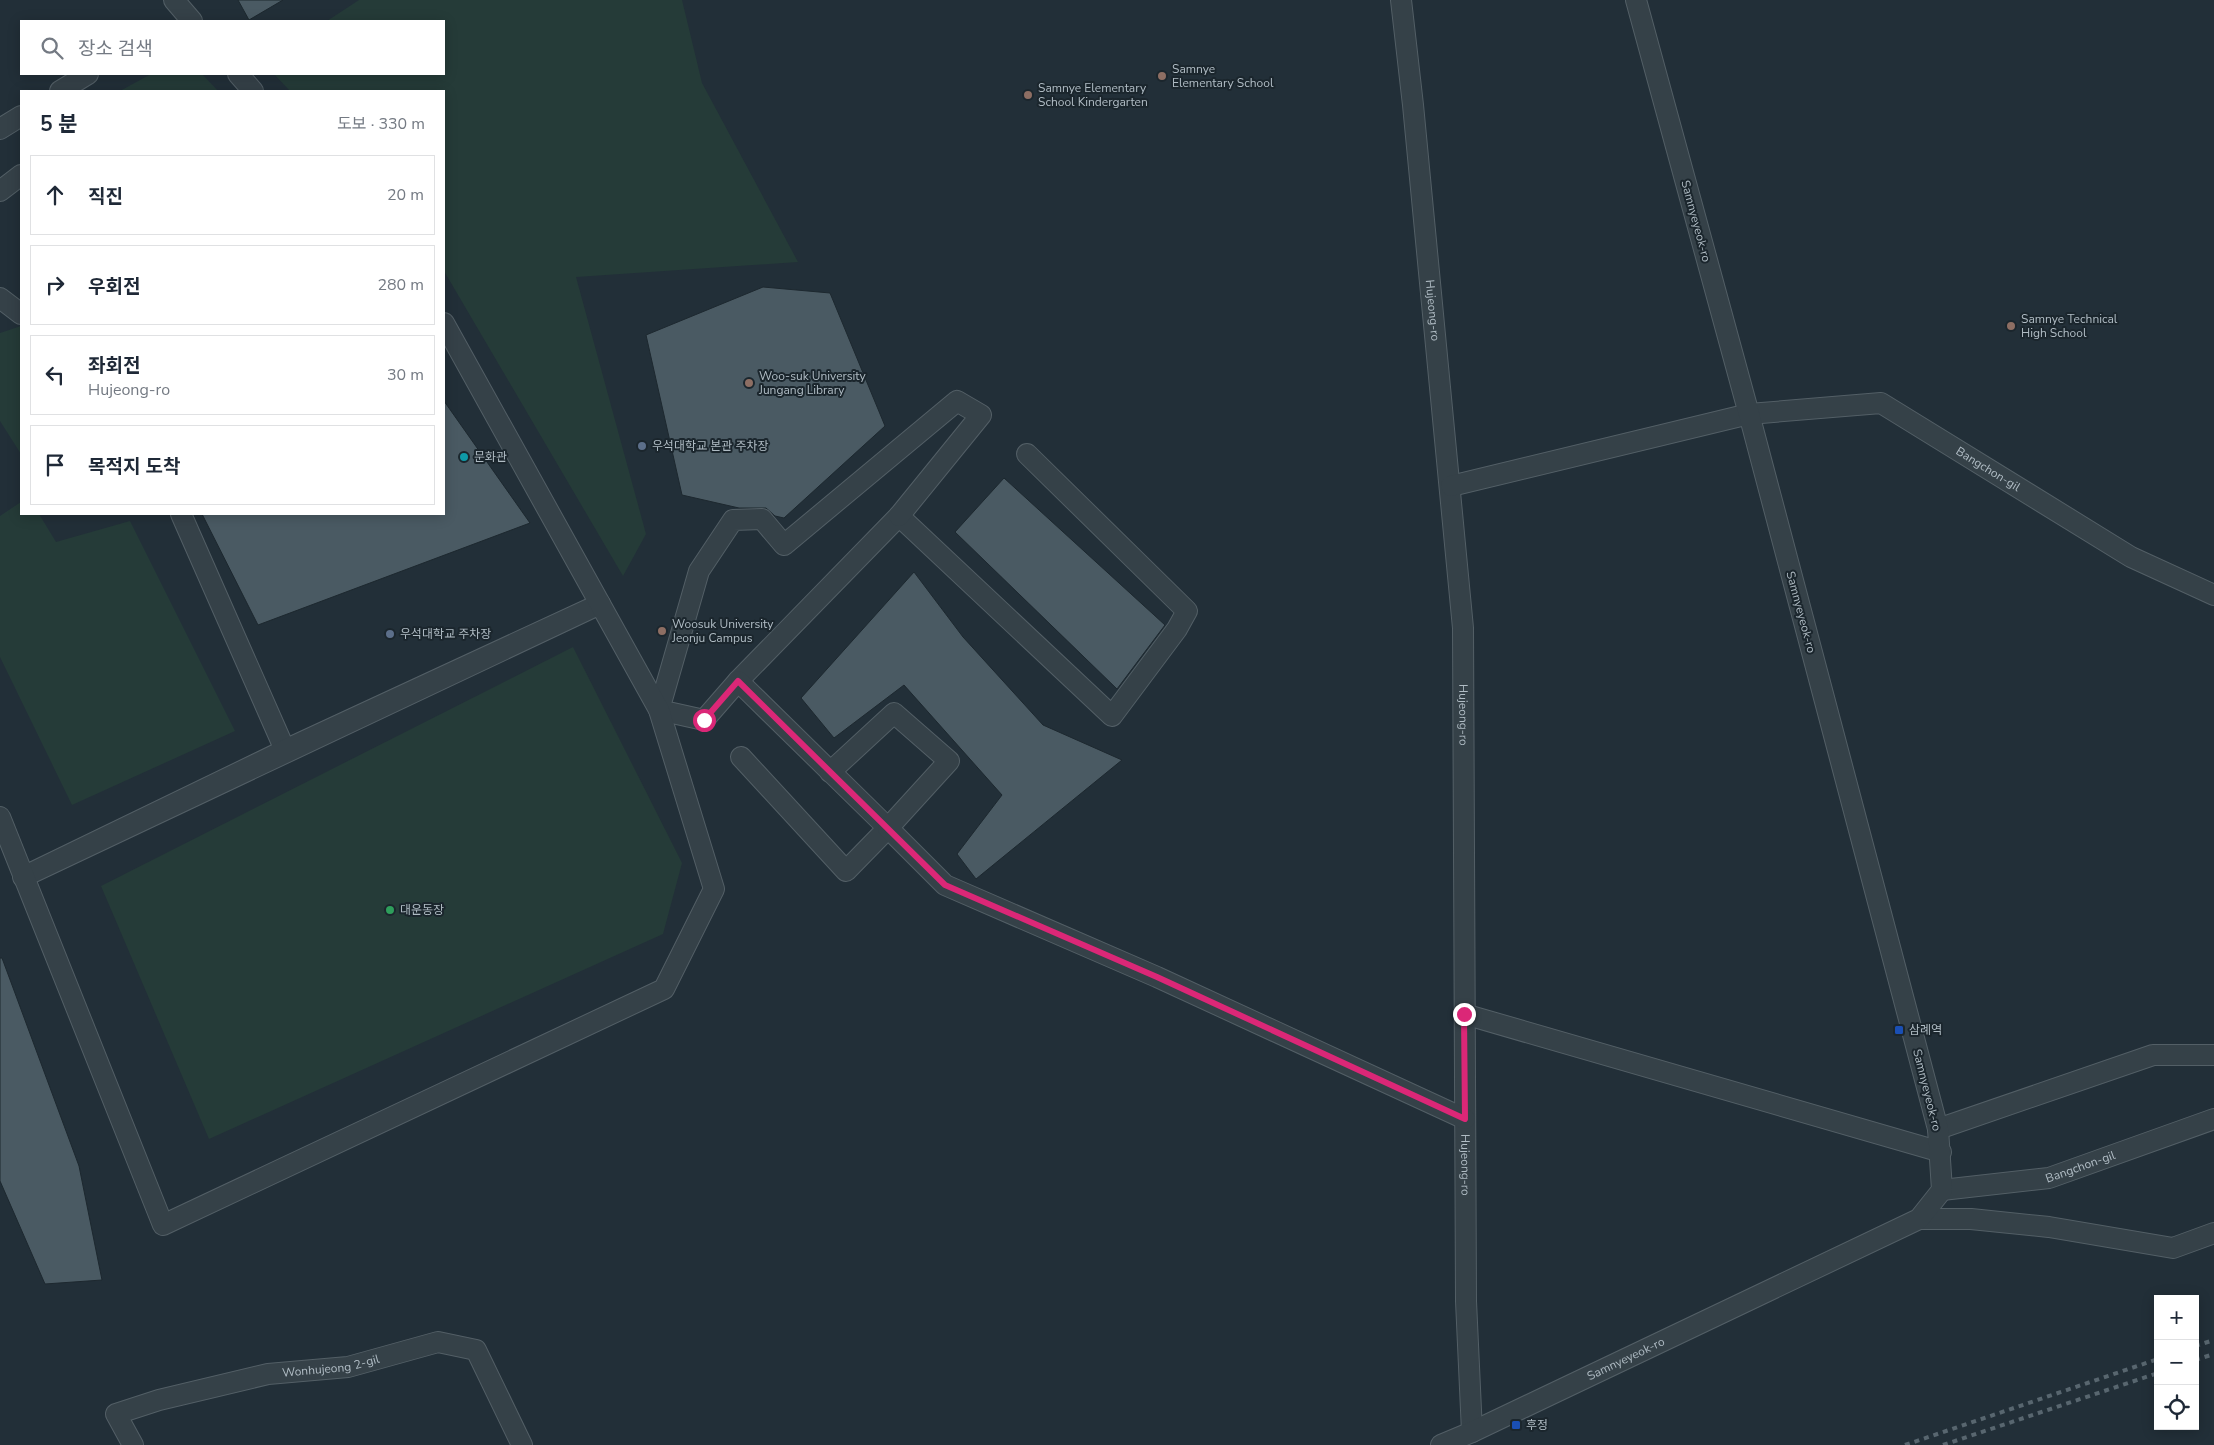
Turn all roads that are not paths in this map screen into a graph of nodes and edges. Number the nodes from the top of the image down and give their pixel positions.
1 (1401, 0) edge
2 (1636, 0) edge
3 (86, 75) edge
4 (239, 75) edge
5 (62, 90) edge
6 (252, 90) edge
7 (20, 117) edge
8 (0, 129) edge
9 (20, 176) edge
10 (1, 189) edge
11 (0, 298) edge
12 (20, 313) edge
13 (445, 325) edge
14 (1749, 414) junction
15 (1026, 454) dead end
16 (1451, 486) junction
17 (181, 515) edge
18 (899, 516) junction
19 (2214, 595) edge
20 (600, 604) junction
21 (738, 681) junction
22 (659, 710) junction
23 (285, 750) junction
24 (741, 757) dead end
25 (830, 772) junction
26 (0, 817) edge
27 (888, 828) junction
28 (23, 877) junction
29 (1464, 1014) junction
30 (2214, 1055) edge
31 (1465, 1119) junction
32 (2214, 1119) edge
33 (1938, 1128) junction
34 (1941, 1152) junction
35 (1942, 1190) junction
36 (1919, 1219) junction
37 (2214, 1233) edge
38 (1472, 1432) junction
39 (133, 1445) edge
40 (522, 1445) edge
41 (1441, 1445) edge

1 - 16 street, Hujeong-ro
2 - 14 street, Samnyeyeok-ro
3 - 5 street
4 - 6 street
7 - 8 street
9 - 10 street
11 - 12 street
13 - 20 street
14 - 16 street, Bangchon-gil
14 - 19 street, Bangchon-gil
14 - 33 street, Samnyeyeok-ro
15 - 18 street
16 - 29 street, Hujeong-ro
17 - 23 street
18 - 21 street
18 - 22 street
20 - 22 street
20 - 23 street
20 - 28 street
21 - 22 street
21 - 25 street
22 - 28 street
23 - 28 street
24 - 27 street
25 - 27 street
25 - 27 street
26 - 28 street
27 - 31 street
29 - 31 street, Hujeong-ro
29 - 34 street
30 - 33 street
31 - 38 street, Hujeong-ro
32 - 35 street, Bangchon-gil
33 - 34 street, Samnyeyeok-ro
34 - 35 street, Samnyeyeok-ro
35 - 36 street, Samnyeyeok-ro
36 - 37 street, Samnyeyeok-ro
36 - 38 street, Samnyeyeok-ro
38 - 41 street, Samnyeyeok-ro
39 - 40 street, Wonhujeong 2-gil

